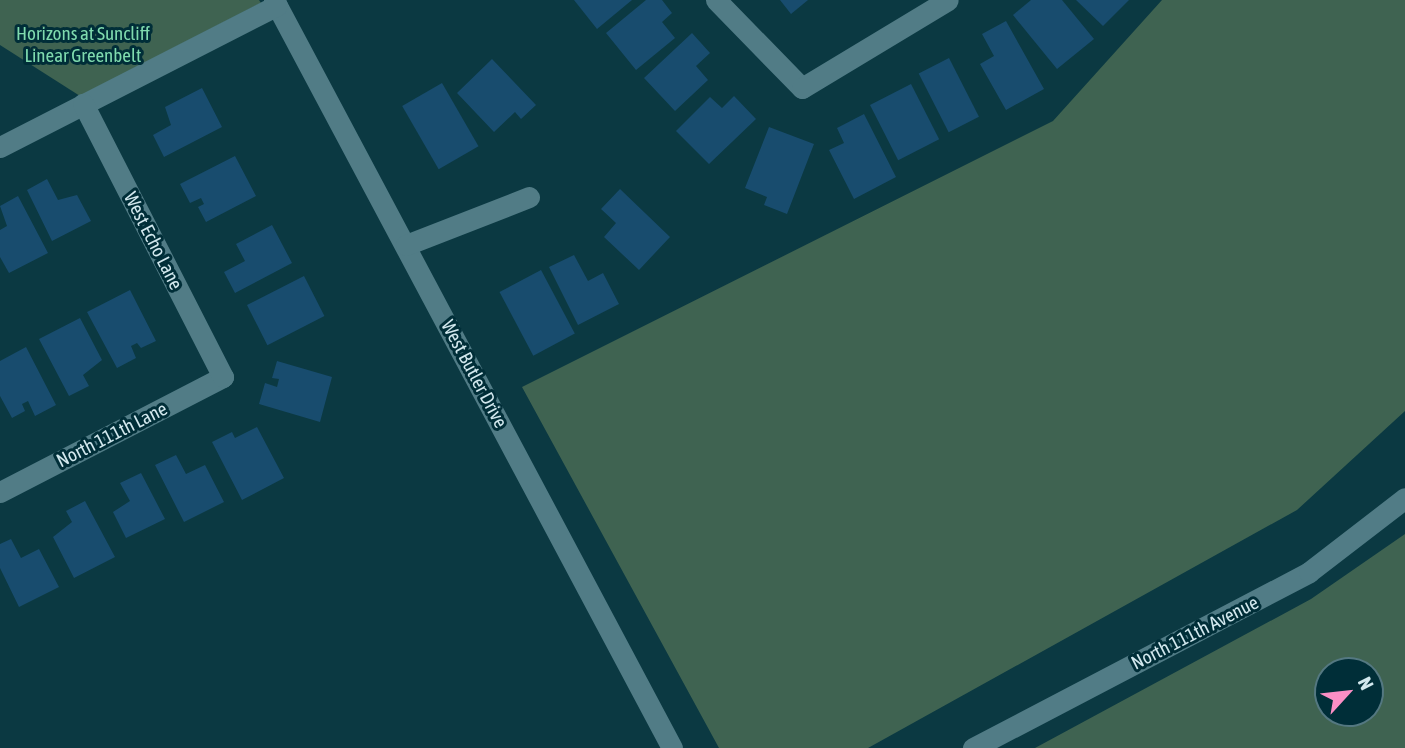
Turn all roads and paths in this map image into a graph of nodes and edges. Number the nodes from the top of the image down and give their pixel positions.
1 (716, 0) edge
2 (948, 0) edge
3 (276, 2) edge
4 (83, 104) junction
5 (0, 147) edge
6 (529, 197) dead end
7 (406, 245) junction
8 (223, 377) joint
9 (0, 492) edge
10 (1405, 498) edge
11 (672, 748) edge
12 (973, 748) edge

1 - 2 street
3 - 4 street
3 - 7 street, West Butler Drive
4 - 5 street
4 - 8 street, West Echo Lane
6 - 7 street
7 - 11 street, West Butler Drive
8 - 9 street, North 111th Lane
10 - 12 street, North 111th Avenue

